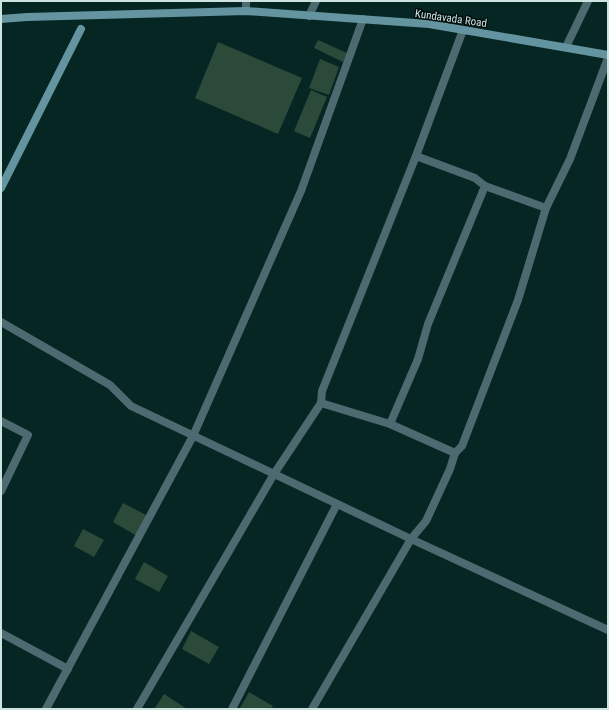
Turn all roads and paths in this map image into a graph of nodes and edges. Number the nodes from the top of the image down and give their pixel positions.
1 (246, 1) edge
2 (316, 1) edge
3 (588, 1) edge
4 (246, 11) junction
5 (309, 16) junction
6 (363, 19) junction
7 (1, 20) edge
8 (81, 29) dead end
9 (463, 30) junction
10 (566, 48) junction
11 (608, 56) edge
12 (416, 156) junction
13 (485, 186) junction
14 (1, 188) edge
15 (546, 208) junction
16 (1, 322) edge
17 (321, 403) junction
18 (1, 420) edge
19 (390, 424) junction
20 (193, 436) junction
21 (455, 453) junction
22 (274, 474) junction
23 (1, 491) edge
24 (337, 504) junction
25 (411, 539) junction
26 (608, 630) edge
27 (1, 633) edge
28 (68, 668) junction
29 (46, 709) edge
30 (137, 709) edge
31 (232, 709) edge
32 (312, 709) edge

1 - 4 street
2 - 5 street
3 - 10 street
4 - 5 street, Kundavada Road
4 - 7 street, Kundavada Road
5 - 6 street, Kundavada Road
6 - 9 street, Kundavada Road
6 - 20 street
8 - 14 street
9 - 10 street, Kundavada Road
9 - 12 street
10 - 11 street, Kundavada Road
11 - 15 street
12 - 13 street
12 - 17 street
13 - 15 street
13 - 19 street
15 - 21 street
16 - 20 street
17 - 19 street
17 - 22 street
18 - 23 street
19 - 21 street
20 - 22 street
20 - 28 street
21 - 25 street
22 - 24 street
22 - 30 street
24 - 25 street
24 - 31 street
25 - 26 street
25 - 32 street
27 - 28 street
28 - 29 street

